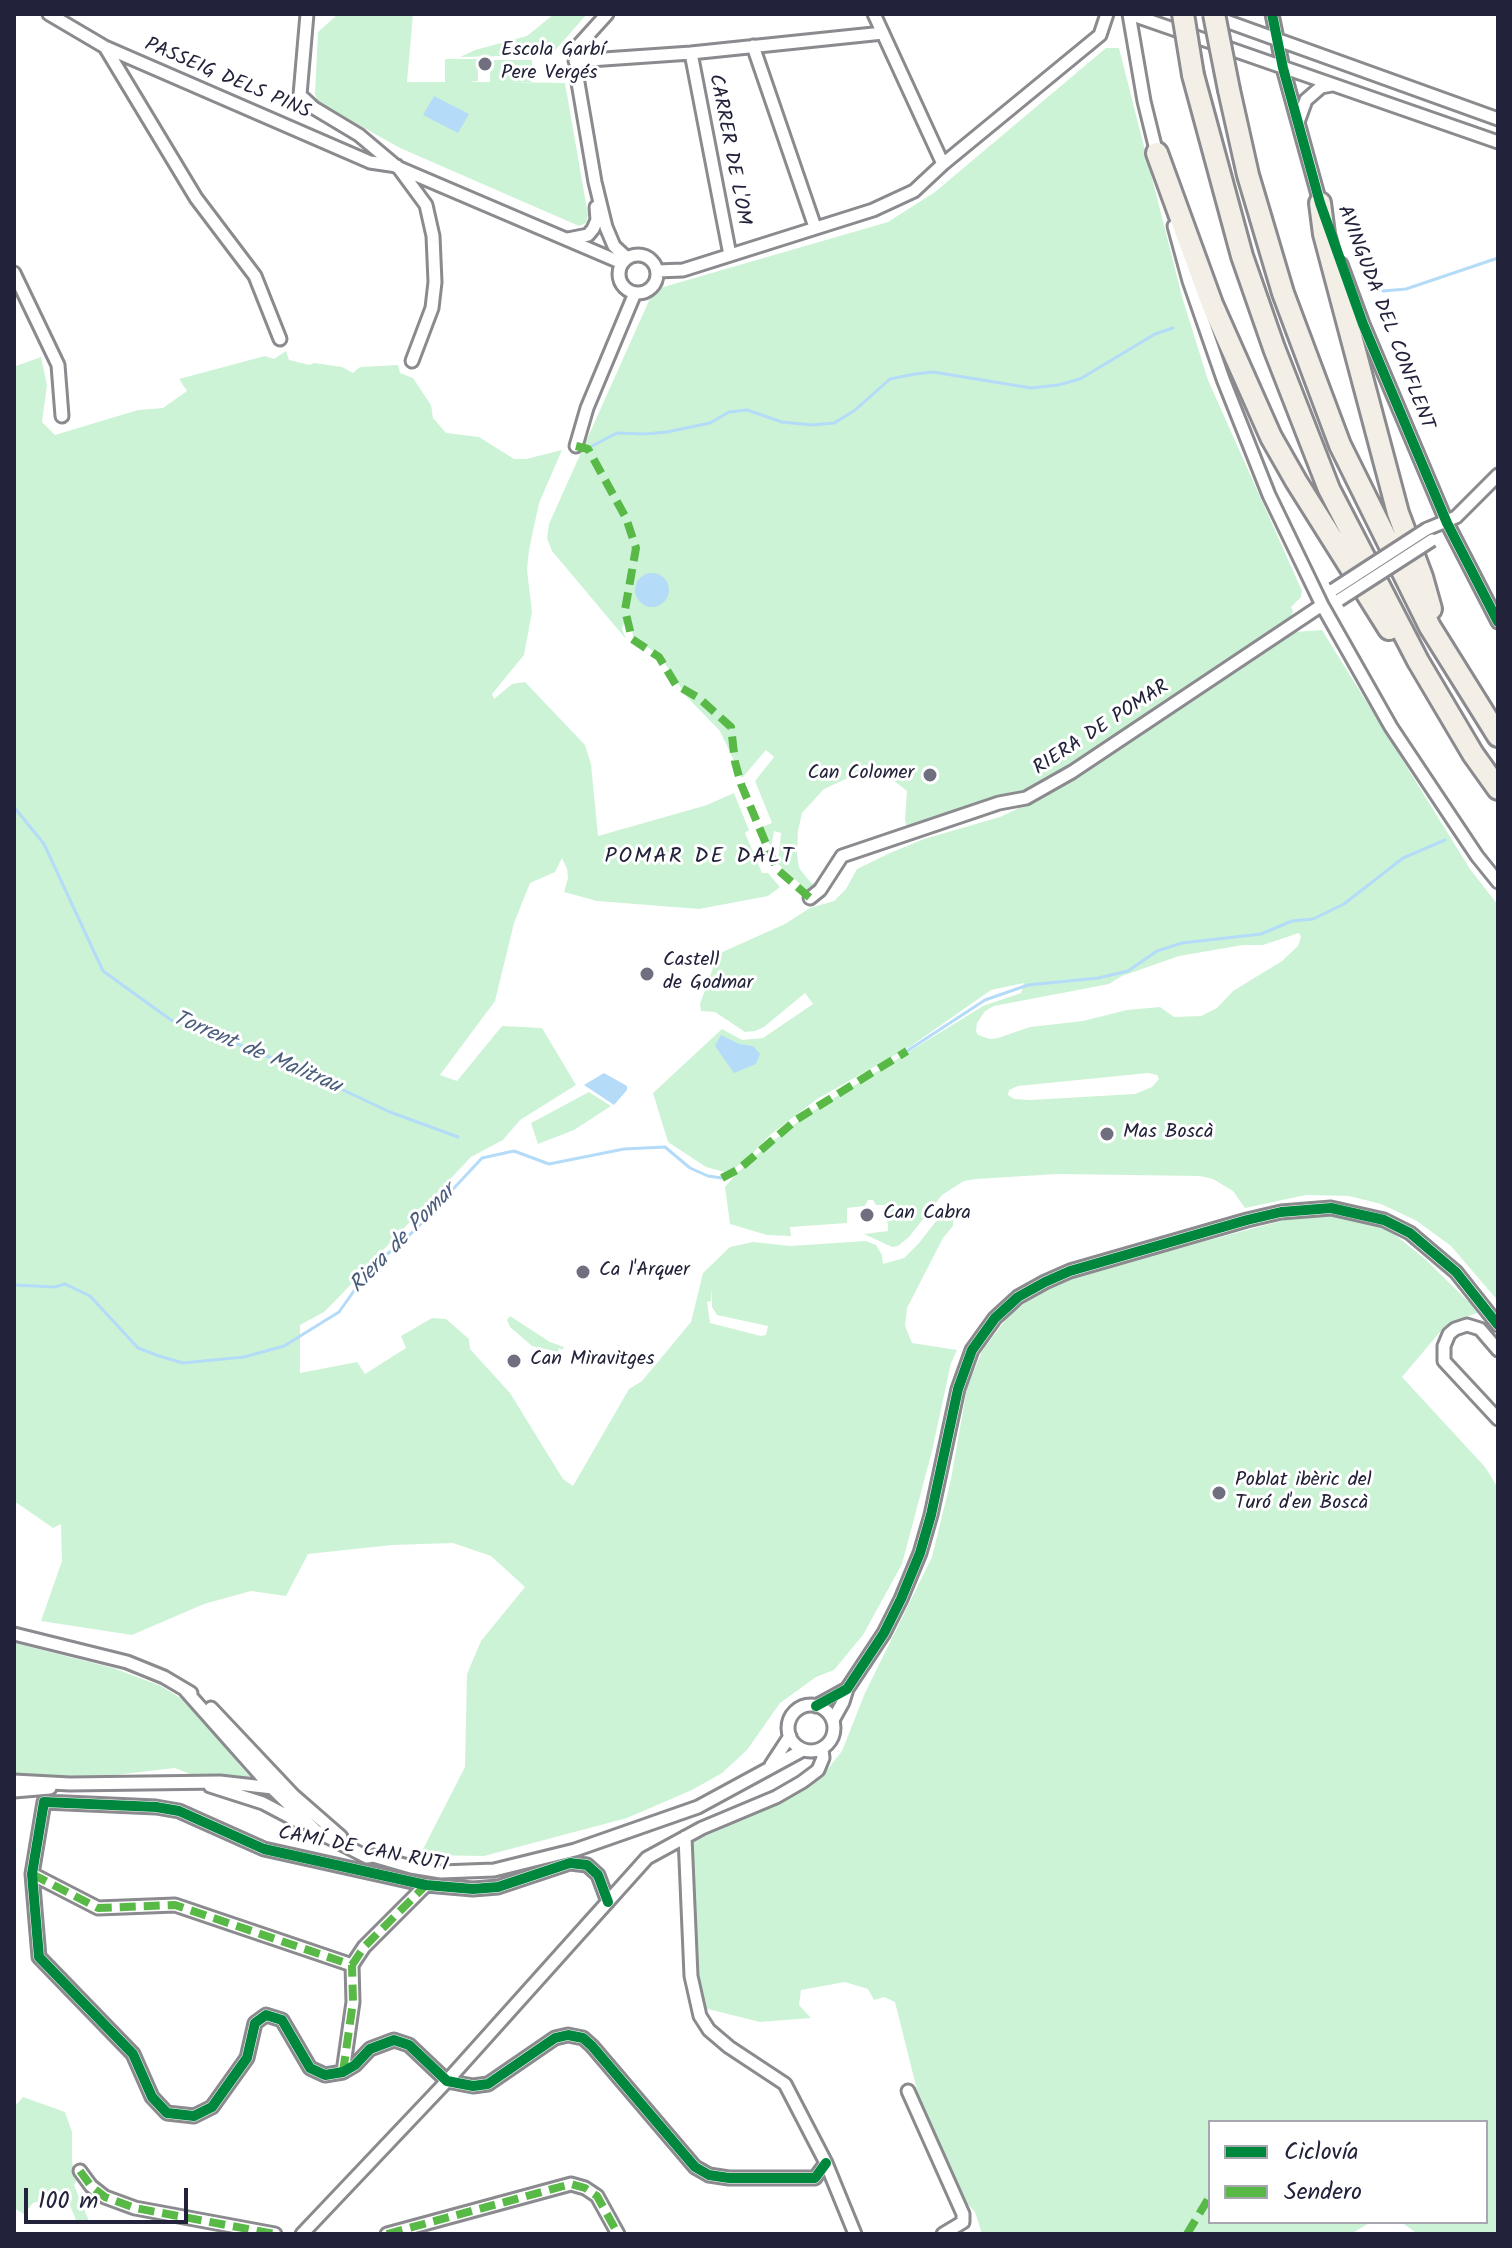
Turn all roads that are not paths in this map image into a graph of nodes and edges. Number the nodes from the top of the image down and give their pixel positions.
1 (49, 14) edge
2 (307, 14) edge
3 (607, 14) edge
4 (874, 14) edge
5 (1107, 14) edge
6 (1129, 14) edge
7 (1183, 14) edge
8 (1205, 14) edge
9 (1214, 14) edge
10 (1272, 14) edge
11 (883, 33) junction
12 (1277, 38) junction
13 (753, 46) junction
14 (105, 47) junction
15 (691, 53) junction
16 (575, 61) junction
17 (1283, 68) junction
18 (1333, 85) junction
19 (1498, 119) edge
20 (1298, 123) junction
21 (1498, 142) edge
22 (1157, 153) junction
23 (943, 164) junction
24 (397, 167) junction
25 (595, 182) junction
26 (1320, 203) junction
27 (815, 227) junction
28 (568, 239) junction
29 (730, 255) junction
30 (625, 260) junction
31 (657, 271) junction
32 (14, 273) edge
33 (635, 293) junction
34 (280, 339) dead end
35 (412, 361) dead end
36 (62, 416) dead end
37 (576, 446) dead end
38 (1498, 475) edge
39 (1447, 523) junction
40 (1322, 604) junction
41 (1498, 622) edge
42 (1440, 644) junction
43 (1418, 661) junction
44 (1498, 736) edge
45 (1498, 789) edge
46 (1498, 882) edge
47 (810, 898) dead end
48 (1498, 1325) edge
49 (1498, 1350) edge
50 (1498, 1419) edge
51 (14, 1634) edge
52 (847, 1689) junction
53 (186, 1691) junction
54 (816, 1706) junction
55 (833, 1720) junction
56 (790, 1736) junction
57 (822, 1749) junction
58 (806, 1750) junction
59 (768, 1769) junction
60 (808, 1778) junction
61 (14, 1781) edge
62 (70, 1784) junction
63 (201, 1784) junction
64 (271, 1787) junction
65 (14, 1791) edge
66 (316, 1831) junction
67 (341, 1837) junction
68 (685, 1837) junction
69 (373, 1856) junction
70 (32, 1874) junction
71 (426, 1885) junction
72 (608, 1902) junction
73 (352, 1965) junction
74 (343, 2072) junction
75 (447, 2081) junction
76 (908, 2091) dead end
77 (826, 2163) junction
78 (80, 2171) dead end
79 (275, 2234) edge
80 (302, 2234) edge
81 (387, 2234) edge
82 (618, 2234) edge
83 (855, 2234) edge
84 (943, 2234) edge

1 - 14 street, PASSEIG DELS PINS
2 - 24 street
3 - 16 street
4 - 11 street
5 - 23 street
6 - 17 street
6 - 22 street
7 - 43 highway, bridge
8 - 12 street
9 - 42 highway, bridge
10 - 12 street, AVINGUDA DEL CONFLENT
11 - 13 street
11 - 23 street
12 - 17 street, AVINGUDA DEL CONFLENT
12 - 19 street
13 - 15 street
13 - 27 street
14 - 24 street, PASSEIG DELS PINS
14 - 34 street
15 - 16 street
15 - 29 street, CARRER DE L'OM
16 - 25 street
17 - 18 street
17 - 20 street, AVINGUDA DEL CONFLENT
18 - 20 street
18 - 21 street
20 - 26 street, AVINGUDA DEL CONFLENT
22 - 40 street
22 - 43 highway
23 - 27 street
24 - 28 street
24 - 35 street
25 - 28 street
25 - 30 street
26 - 39 street, AVINGUDA DEL CONFLENT
26 - 42 highway
27 - 29 street
28 - 30 street
29 - 31 street
30 - 31 street
30 - 33 street
31 - 33 street
32 - 36 street
33 - 37 street
38 - 39 street
39 - 40 street, RIERA DE POMAR, bridge
39 - 41 street, AVINGUDA DEL CONFLENT
40 - 46 street
40 - 47 street, RIERA DE POMAR
42 - 44 highway
43 - 45 highway
48 - 52 street
49 - 50 street
51 - 53 street
52 - 54 street
52 - 55 street
53 - 64 street
53 - 67 street
54 - 55 street
54 - 56 street
55 - 57 street
56 - 58 street
56 - 59 street
57 - 58 street
57 - 60 street
58 - 59 street
58 - 60 street
59 - 69 street
60 - 68 street
61 - 62 street, CAMÍ DE CAN RUTI
62 - 63 street, CAMÍ DE CAN RUTI
62 - 65 street, CAMÍ DE CAN RUTI
63 - 64 street, CAMÍ DE CAN RUTI
63 - 66 street, CAMÍ DE CAN RUTI
64 - 66 street
64 - 67 street
66 - 69 street, CAMÍ DE CAN RUTI
67 - 69 street
68 - 72 street
68 - 77 street
70 - 71 street, CAMÍ DE CAN RUTI
70 - 73 street
70 - 74 street
71 - 72 street, CAMÍ DE CAN RUTI
71 - 73 street
72 - 75 street
73 - 74 street
74 - 75 street
75 - 77 street
75 - 80 street
76 - 84 street
77 - 83 street
78 - 79 street
81 - 82 street

